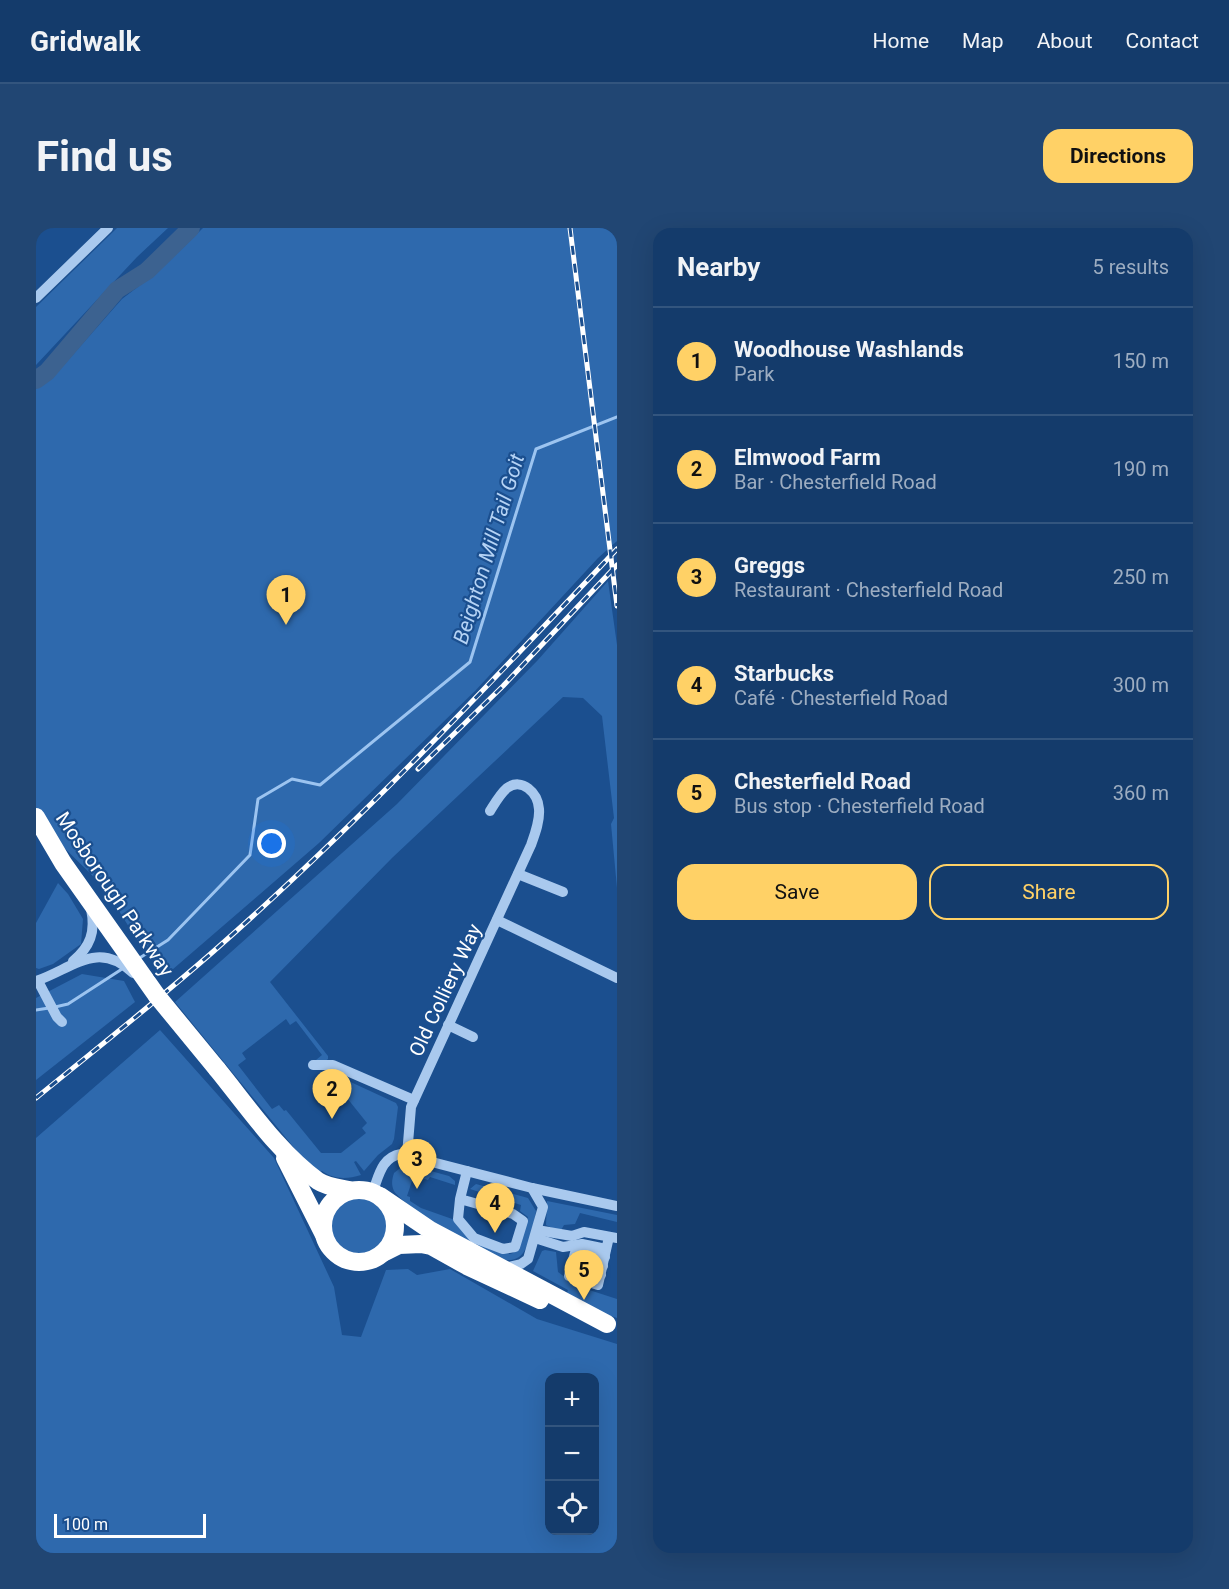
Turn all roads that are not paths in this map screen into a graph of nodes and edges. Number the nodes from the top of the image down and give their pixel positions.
1 (108, 228) edge
2 (36, 298) edge
3 (490, 811) dead end
4 (36, 817) edge
5 (518, 874) junction
6 (563, 892) dead end
7 (85, 894) junction
8 (497, 920) junction
9 (128, 964) junction
10 (66, 967) junction
11 (617, 978) edge
12 (37, 981) edge
13 (60, 1020) dead end
14 (448, 1025) junction
15 (473, 1037) dead end
16 (314, 1065) dead end
17 (414, 1100) junction
18 (278, 1143) junction
19 (407, 1155) junction
20 (467, 1171) junction
21 (532, 1188) junction
22 (349, 1190) junction
23 (377, 1193) junction
24 (460, 1199) junction
25 (617, 1206) edge
26 (322, 1233) junction
27 (536, 1234) junction
28 (613, 1237) edge
29 (385, 1252) junction
30 (573, 1260) junction
31 (604, 1262) junction
32 (504, 1268) junction
33 (612, 1326) edge

1 - 2 street
3 - 5 street, Old Colliery Way
4 - 7 highway, Mosborough Parkway
5 - 6 street
5 - 8 street, Old Colliery Way
7 - 9 highway, Mosborough Parkway
7 - 10 street
8 - 11 street
8 - 14 street, Old Colliery Way
9 - 10 street
9 - 18 highway, Mosborough Parkway, bridge
10 - 12 street
12 - 13 street
14 - 15 street
14 - 17 street, Old Colliery Way
16 - 17 street
17 - 19 street, Old Colliery Way
18 - 22 highway
18 - 26 highway
19 - 20 street
19 - 23 street
20 - 21 street
20 - 24 street
21 - 25 street
21 - 27 street
22 - 23 highway
22 - 26 highway
23 - 29 highway
23 - 32 highway
24 - 24 street
26 - 29 highway
27 - 28 street
27 - 30 street
27 - 32 street
28 - 31 street
29 - 33 highway
30 - 31 street
30 - 31 street
30 - 31 street
32 - 33 highway

